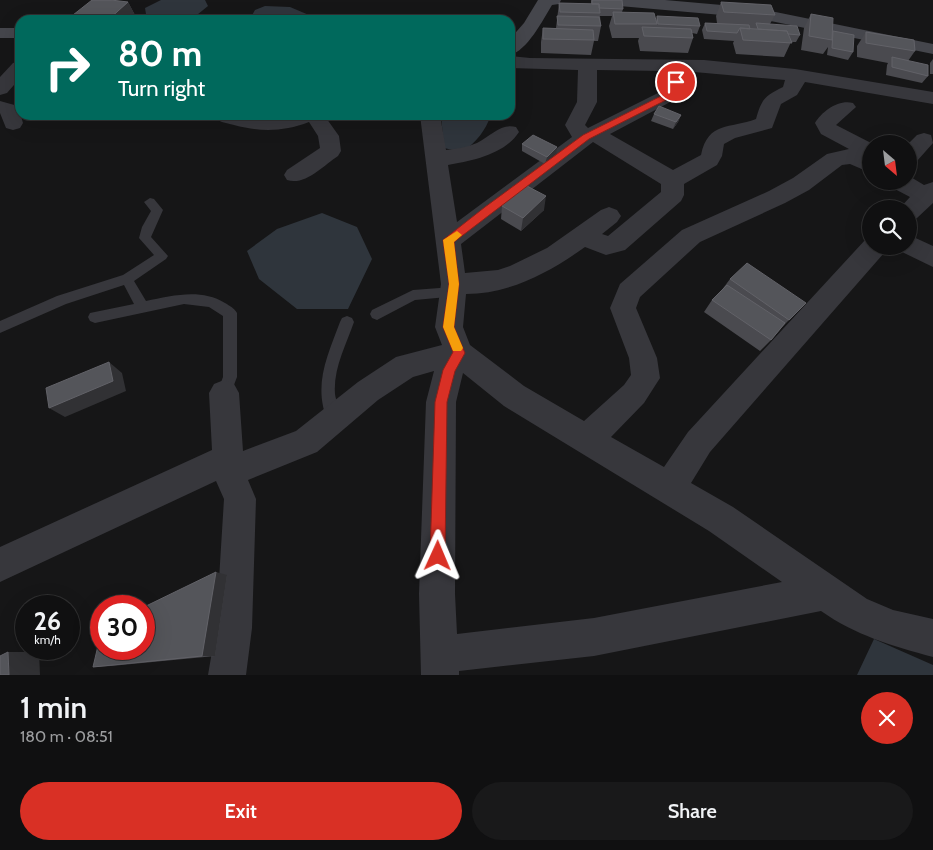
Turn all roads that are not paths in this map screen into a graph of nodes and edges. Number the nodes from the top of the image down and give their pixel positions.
1 (544, 0) edge
2 (608, 0) edge
3 (707, 4) edge
4 (0, 33) edge
5 (15, 33) edge
6 (515, 44) edge
7 (933, 49) edge
8 (515, 62) edge
9 (588, 65) junction
10 (672, 66) junction
11 (15, 72) edge
12 (795, 75) junction
13 (0, 89) edge
14 (933, 98) edge
15 (0, 107) edge
16 (846, 107) dead end
17 (239, 120) edge
18 (297, 120) edge
19 (317, 120) edge
20 (431, 120) edge
21 (13, 123) dead end
22 (508, 132) dead end
23 (589, 135) junction
24 (924, 140) dead end
25 (918, 146) edge
26 (862, 147) edge
27 (437, 159) junction
28 (862, 161) edge
29 (295, 175) dead end
30 (918, 179) edge
31 (672, 180) junction
32 (918, 186) edge
33 (931, 190) edge
34 (150, 202) dead end
35 (917, 204) edge
36 (609, 216) dead end
37 (585, 234) junction
38 (448, 240) junction
39 (917, 248) edge
40 (867, 255) edge
41 (933, 257) edge
42 (127, 279) junction
43 (454, 288) junction
44 (142, 307) junction
45 (377, 314) dead end
46 (95, 317) dead end
47 (347, 322) dead end
48 (0, 327) edge
49 (459, 353) junction
50 (224, 393) joint
51 (334, 419) junction
52 (587, 439) junction
53 (228, 466) junction
54 (669, 488) junction
55 (0, 565) edge
56 (825, 592) junction
57 (933, 638) edge
58 (440, 665) edge
59 (227, 675) edge

1 - 6 street
2 - 3 street
3 - 7 street
4 - 5 street
8 - 9 street
9 - 10 street
9 - 23 street
10 - 12 street
10 - 23 street
11 - 13 street
12 - 14 street
12 - 31 street
15 - 21 street
16 - 26 street
17 - 18 street
19 - 29 street
20 - 27 street
22 - 27 street
23 - 31 street
23 - 38 street
24 - 25 street
27 - 38 street
28 - 52 street
30 - 33 street
31 - 37 street
32 - 33 street
33 - 35 street
34 - 42 lane
36 - 37 street
37 - 43 street
38 - 43 street
39 - 41 street
40 - 54 street
42 - 44 lane
42 - 48 lane
43 - 45 lane
43 - 49 street
44 - 46 lane
44 - 50 lane
47 - 51 lane
49 - 51 street
49 - 52 street
49 - 58 street
50 - 53 street
51 - 53 street
52 - 54 street
53 - 55 street
53 - 59 street
54 - 56 street
56 - 57 street
56 - 58 street

